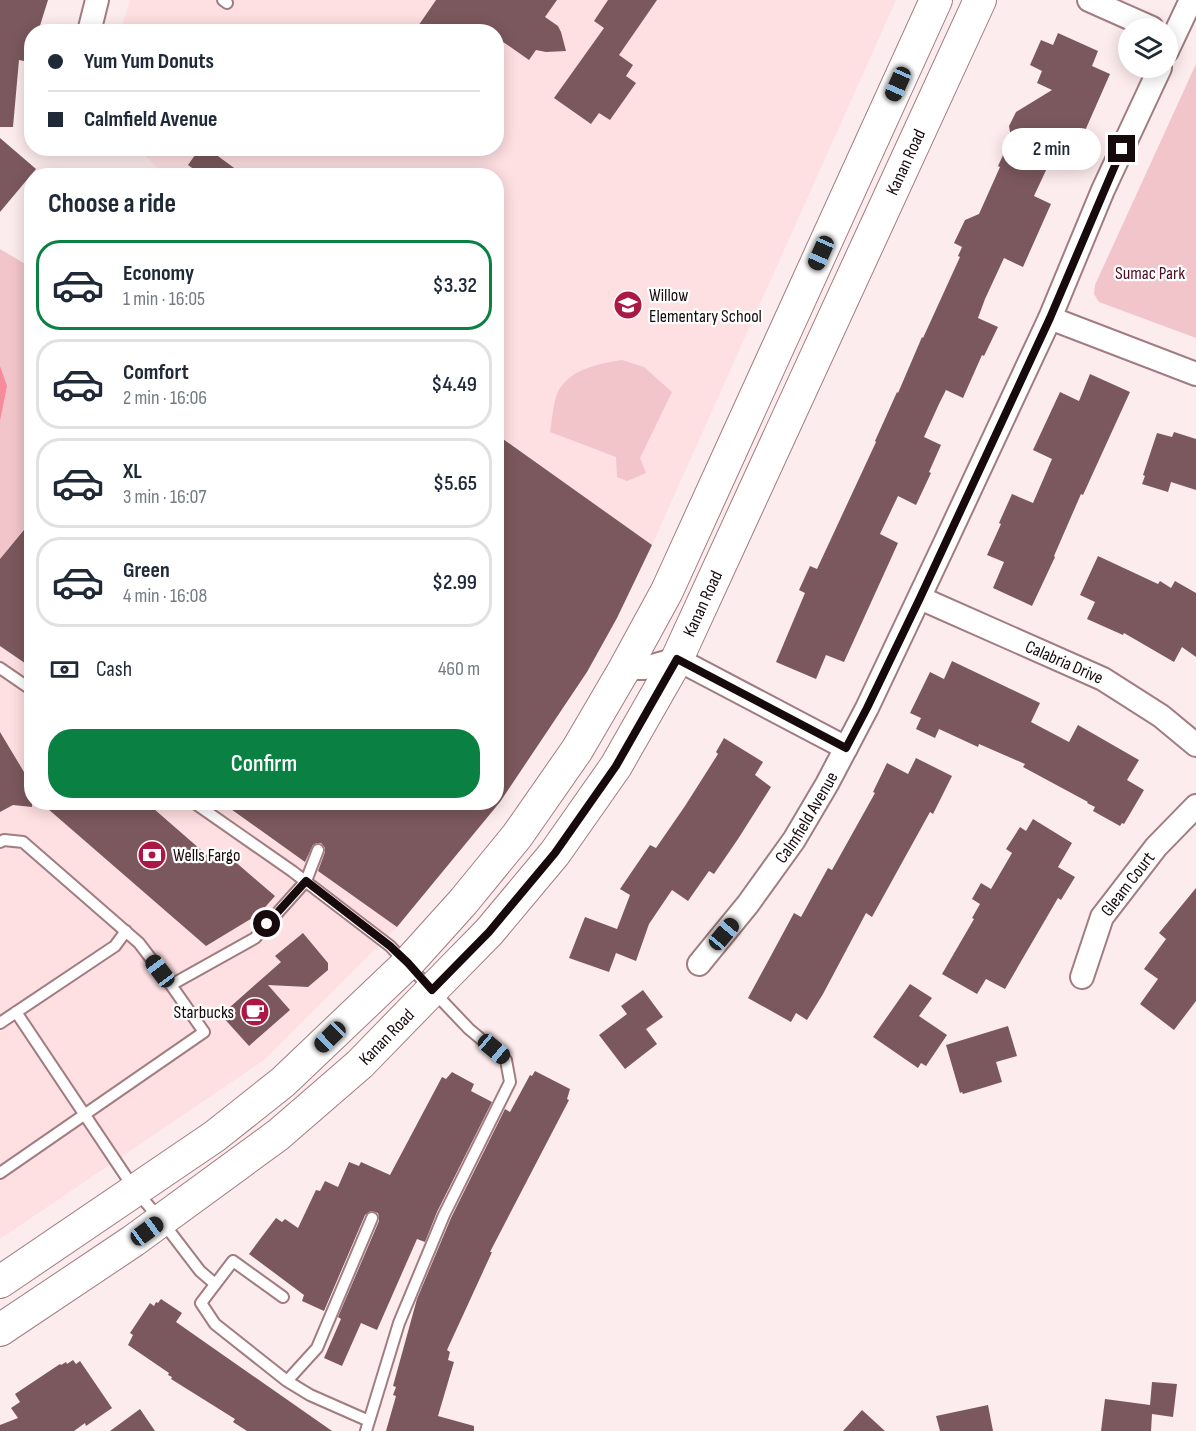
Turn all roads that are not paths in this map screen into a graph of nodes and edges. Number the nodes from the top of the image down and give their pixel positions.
1 (97, 0) edge
2 (936, 0) edge
3 (980, 0) edge
4 (1089, 0) edge
5 (1191, 0) edge
6 (1130, 18) edge
7 (91, 24) edge
8 (1178, 25) edge
9 (1155, 78) edge
10 (1050, 318) junction
11 (1196, 374) edge
12 (920, 598) junction
13 (677, 659) junction
14 (0, 668) edge
15 (625, 669) junction
16 (24, 684) edge
17 (1196, 745) edge
18 (846, 748) junction
19 (1196, 806) edge
20 (204, 810) edge
21 (0, 842) edge
22 (318, 850) dead end
23 (306, 881) junction
24 (126, 932) junction
25 (408, 963) junction
26 (699, 964) dead end
27 (1082, 976) dead end
28 (171, 985) junction
29 (432, 990) junction
30 (16, 1012) junction
31 (0, 1023) edge
32 (85, 1114) junction
33 (0, 1173) edge
34 (135, 1190) junction
35 (372, 1218) dead end
36 (161, 1220) junction
37 (0, 1282) edge
38 (215, 1284) junction
39 (284, 1298) dead end
40 (0, 1329) edge
41 (287, 1381) junction
42 (368, 1426) edge

1 - 7 street
2 - 15 main road, Kanan Road
3 - 13 main road, Kanan Road
4 - 6 street
5 - 8 street
9 - 10 street, Calmfield Avenue
10 - 11 street
10 - 12 street, Calmfield Avenue
12 - 17 street, Calabria Drive
12 - 18 street, Calmfield Avenue
13 - 15 street
13 - 18 street
13 - 29 main road, Kanan Road
14 - 16 lane
15 - 25 main road, Kanan Road
18 - 26 street, Calmfield Avenue
19 - 27 street, Gleam Court
20 - 23 lane
21 - 24 lane
22 - 23 lane
23 - 25 lane
23 - 28 lane
24 - 28 lane
24 - 30 lane
25 - 29 lane
25 - 34 main road, Kanan Road
28 - 32 lane
29 - 36 main road, Kanan Road
29 - 42 lane
30 - 31 lane
30 - 32 lane
32 - 33 lane
32 - 34 lane
34 - 36 lane
34 - 37 main road, Kanan Road
35 - 41 lane
36 - 38 lane
36 - 40 main road, Kanan Road
38 - 39 lane
38 - 41 lane
41 - 42 lane

